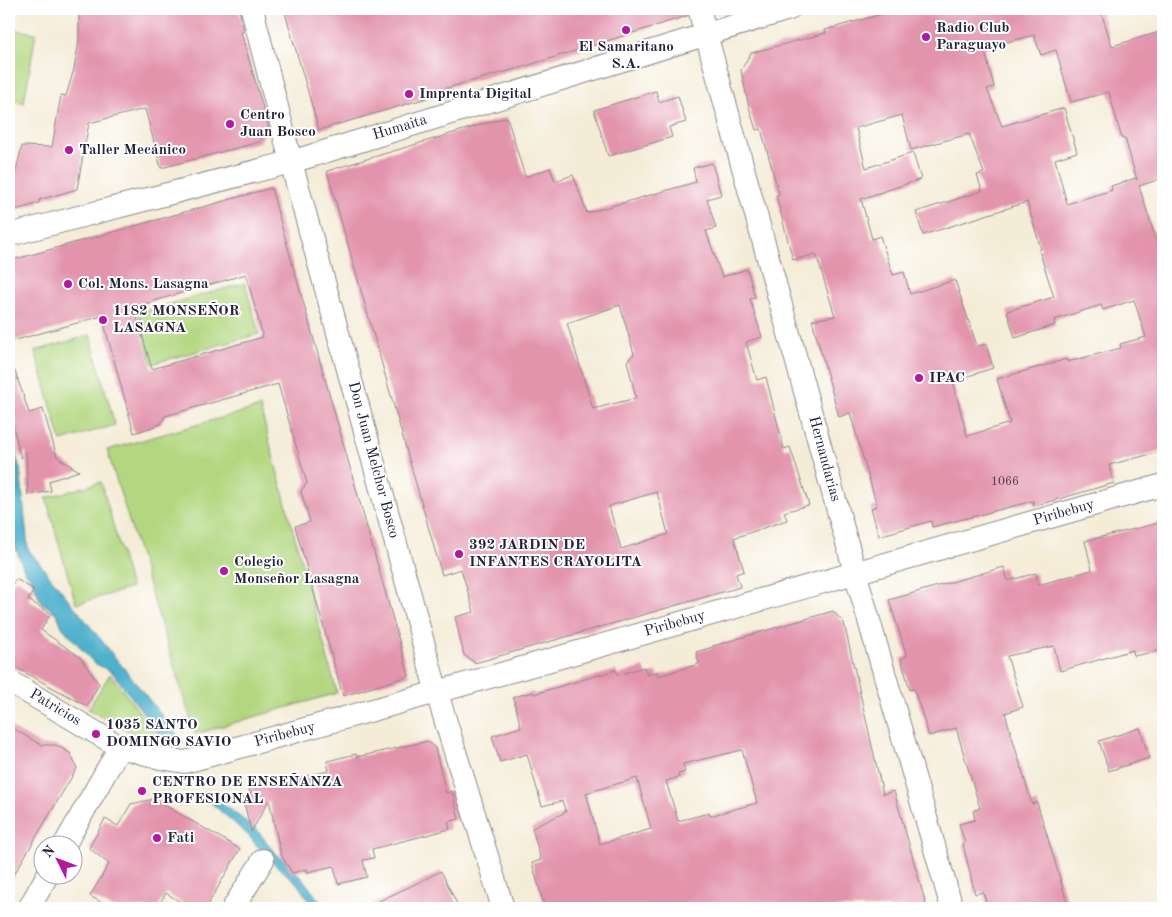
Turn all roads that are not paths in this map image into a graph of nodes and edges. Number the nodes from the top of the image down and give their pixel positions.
1 (252, 9) edge
2 (699, 9) edge
3 (789, 9) edge
4 (706, 33) junction
5 (291, 162) junction
6 (9, 235) edge
7 (1163, 485) edge
8 (855, 572) junction
9 (9, 681) edge
10 (437, 693) junction
11 (120, 747) junction
12 (186, 762) joint
13 (71, 834) edge
14 (263, 860) dead end
15 (42, 884) edge
16 (29, 908) edge
17 (233, 908) edge
18 (502, 908) edge
19 (952, 908) edge

1 - 5 street, Don Juan Melchor Bosco
2 - 4 street, Hernandarias
3 - 4 street, Humaita
4 - 5 street, Humaita
4 - 8 street, Hernandarias
5 - 6 street, Humaita
5 - 10 street, Don Juan Melchor Bosco
7 - 8 street, Piribebuy
8 - 10 street, Piribebuy
8 - 19 street, Hernandarias
9 - 11 street, Patricios
10 - 12 street, Piribebuy
10 - 18 street, Don Juan Melchor Bosco
11 - 12 street, Patricios
11 - 13 street
14 - 17 street
15 - 16 street

